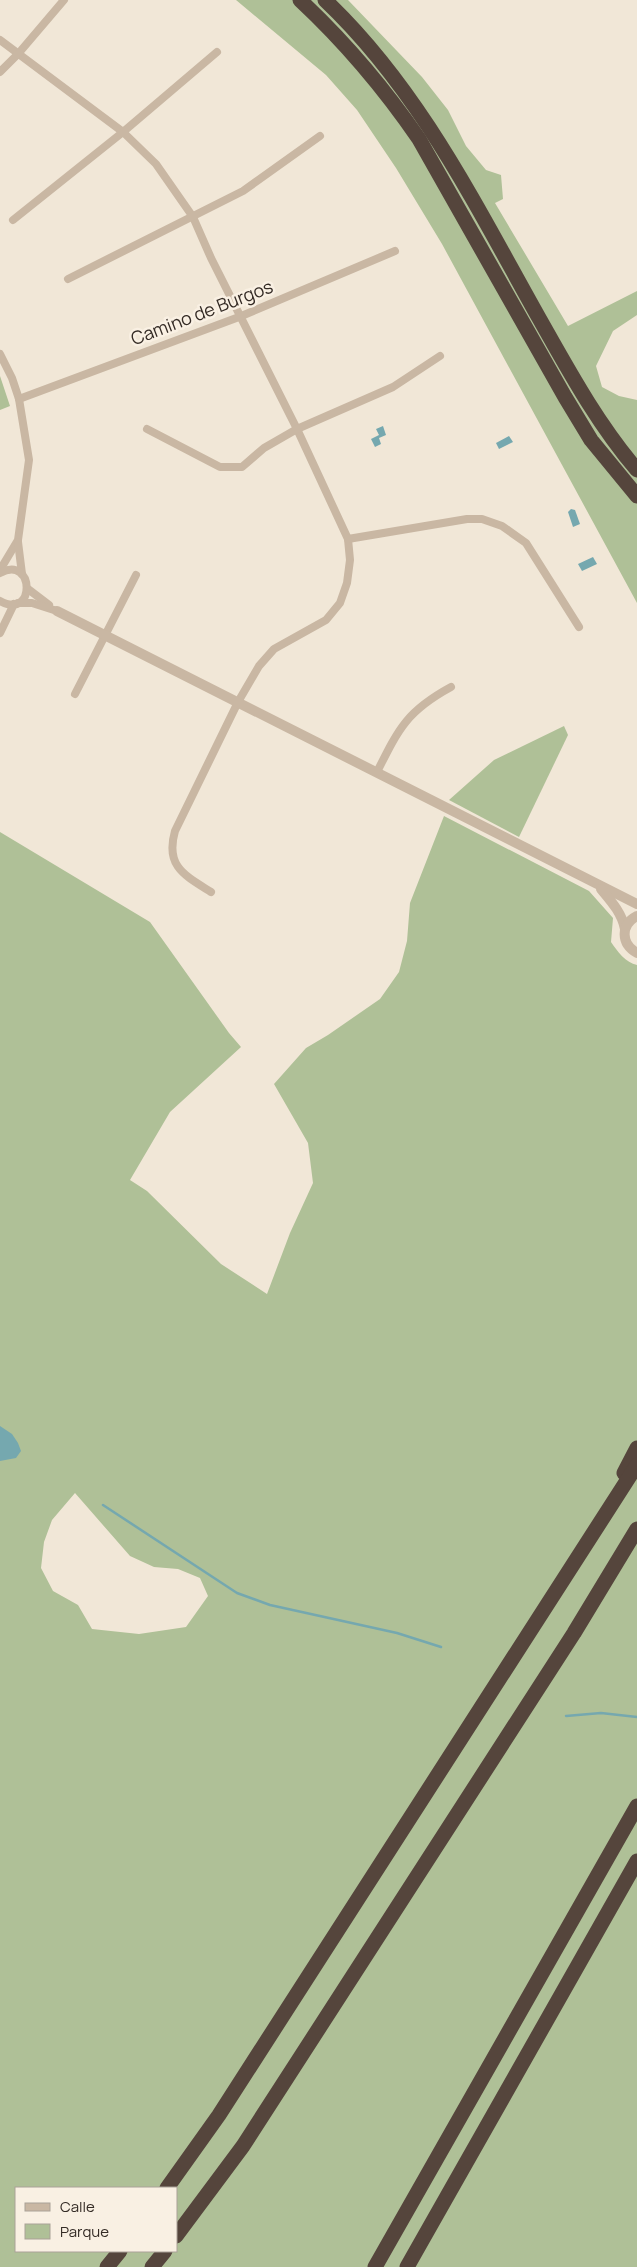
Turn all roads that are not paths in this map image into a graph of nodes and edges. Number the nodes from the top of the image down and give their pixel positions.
1 (64, 0) edge
2 (300, 0) edge
3 (325, 0) edge
4 (0, 40) edge
5 (217, 52) dead end
6 (18, 54) junction
7 (0, 72) edge
8 (123, 132) junction
9 (320, 136) dead end
10 (193, 217) junction
11 (14, 220) dead end
12 (395, 251) dead end
13 (68, 279) dead end
14 (239, 317) junction
15 (0, 354) edge
16 (440, 356) dead end
17 (19, 399) junction
18 (297, 428) junction
19 (147, 429) dead end
20 (637, 470) edge
21 (637, 496) edge
22 (348, 539) junction
23 (18, 540) junction
24 (1, 571) edge
25 (22, 574) junction
26 (136, 575) dead end
27 (28, 589) junction
28 (0, 601) edge
29 (16, 604) junction
30 (57, 611) junction
31 (579, 627) dead end
32 (0, 633) edge
33 (106, 635) junction
34 (451, 687) dead end
35 (75, 694) dead end
36 (238, 702) junction
37 (377, 772) junction
38 (599, 886) junction
39 (211, 892) dead end
40 (637, 904) edge
41 (637, 916) edge
42 (625, 929) junction
43 (637, 953) edge
44 (637, 1448) edge
45 (637, 1465) edge
46 (615, 1498) junction
47 (637, 1529) edge
48 (637, 1549) edge
49 (574, 1633) junction
50 (637, 1806) edge
51 (637, 1861) edge
52 (168, 2187) edge
53 (178, 2233) edge
54 (119, 2252) edge
55 (164, 2252) edge
56 (107, 2267) edge
57 (152, 2267) edge
58 (375, 2267) edge
59 (407, 2267) edge

1 - 6 street
2 - 21 highway
3 - 20 highway
4 - 6 street
5 - 8 street
6 - 7 street
6 - 8 street
8 - 10 street
8 - 11 street
9 - 10 street
10 - 13 street
10 - 14 street
12 - 14 street, Camino de Burgos
14 - 17 street, Camino de Burgos
14 - 18 street
15 - 17 street
16 - 18 street
17 - 23 street
18 - 19 street
18 - 22 street
22 - 31 street
22 - 36 street
23 - 24 street
23 - 25 street
24 - 25 street
25 - 27 street
26 - 33 street
27 - 29 street
27 - 30 street
28 - 29 street
29 - 30 street
29 - 32 street
30 - 33 street
33 - 35 street
33 - 36 street
34 - 37 street
36 - 37 street
36 - 39 street
37 - 38 street
38 - 40 street
38 - 42 street
41 - 42 street
42 - 43 street
44 - 46 highway
45 - 46 highway
46 - 52 highway
47 - 49 highway
48 - 49 highway
49 - 53 highway
50 - 58 highway
51 - 59 highway
54 - 56 highway
55 - 57 highway

